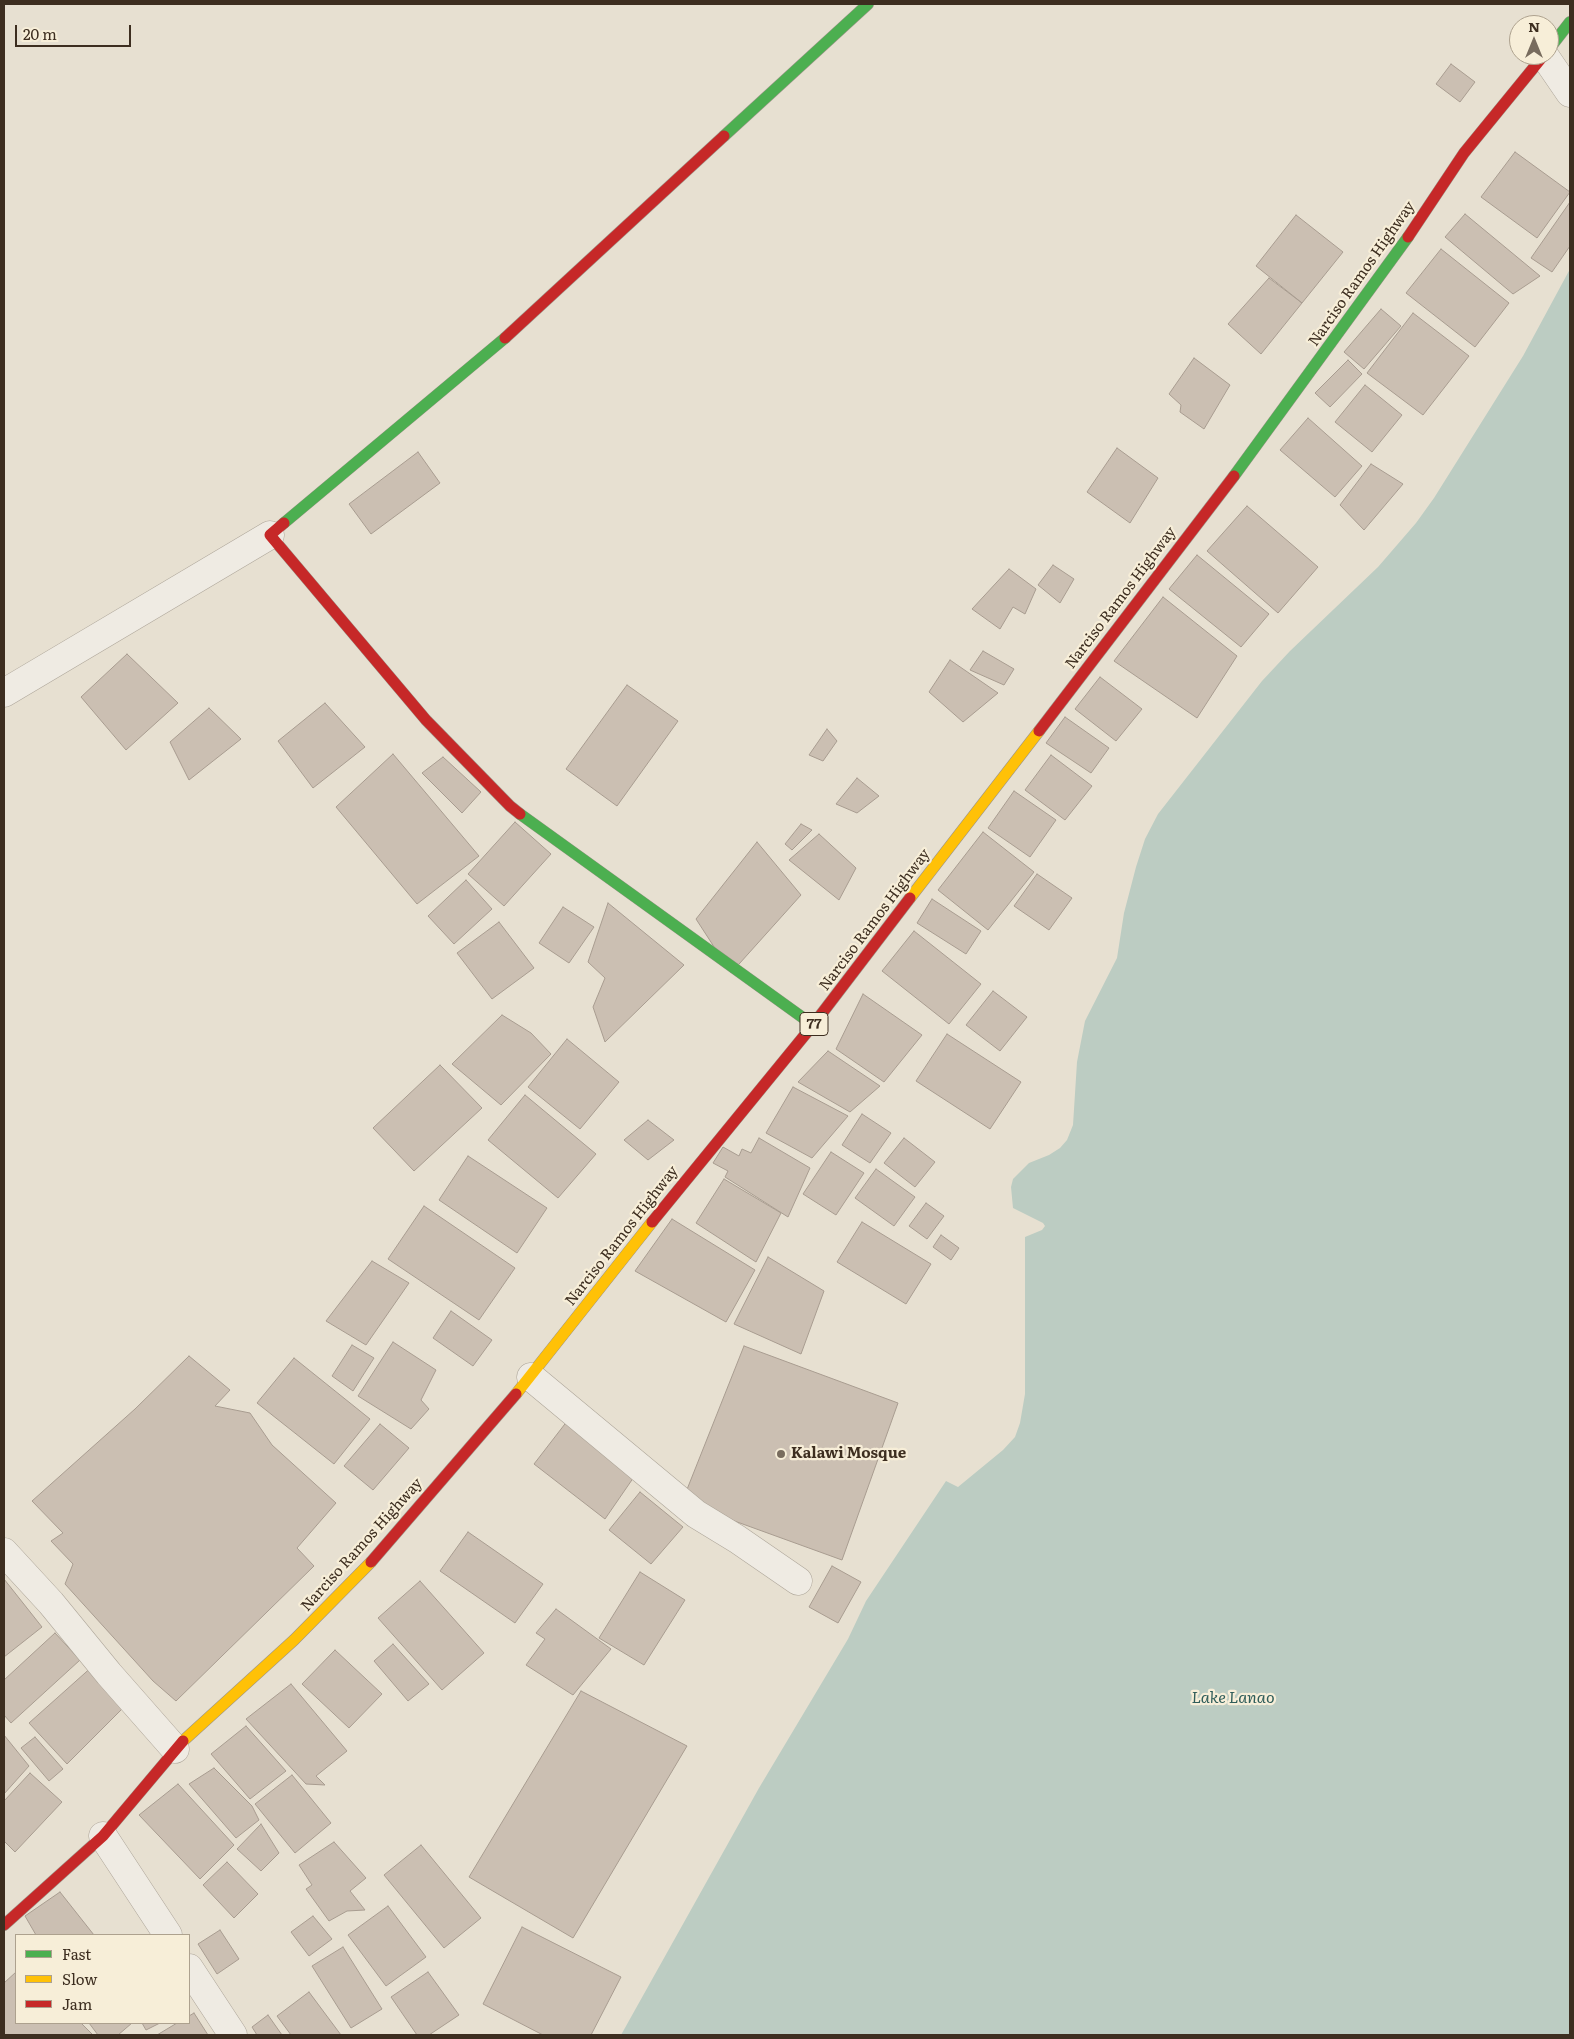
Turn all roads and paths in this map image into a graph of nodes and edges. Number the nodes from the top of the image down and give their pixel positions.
1 (868, 4) edge
2 (1570, 22) edge
3 (1559, 36) edge
4 (1536, 65) edge
5 (1551, 65) edge
6 (1570, 93) edge
7 (270, 535) junction
8 (4, 693) edge
9 (813, 1025) junction
10 (531, 1377) junction
11 (4, 1552) edge
12 (798, 1581) dead end
13 (175, 1749) junction
14 (103, 1836) junction
15 (4, 1925) edge
16 (167, 1934) edge
17 (190, 1970) edge
18 (233, 2035) edge

1 - 7 main road
2 - 3 main road
4 - 9 main road, Narciso Ramos Highway / 77
5 - 6 street
7 - 8 street
7 - 9 main road
9 - 10 main road, Narciso Ramos Highway / 77
10 - 12 street
10 - 13 main road, Narciso Ramos Highway / 77
11 - 13 street
13 - 14 main road, Narciso Ramos Highway / 77
14 - 15 main road, Narciso Ramos Highway / 77
14 - 16 street
17 - 18 street

